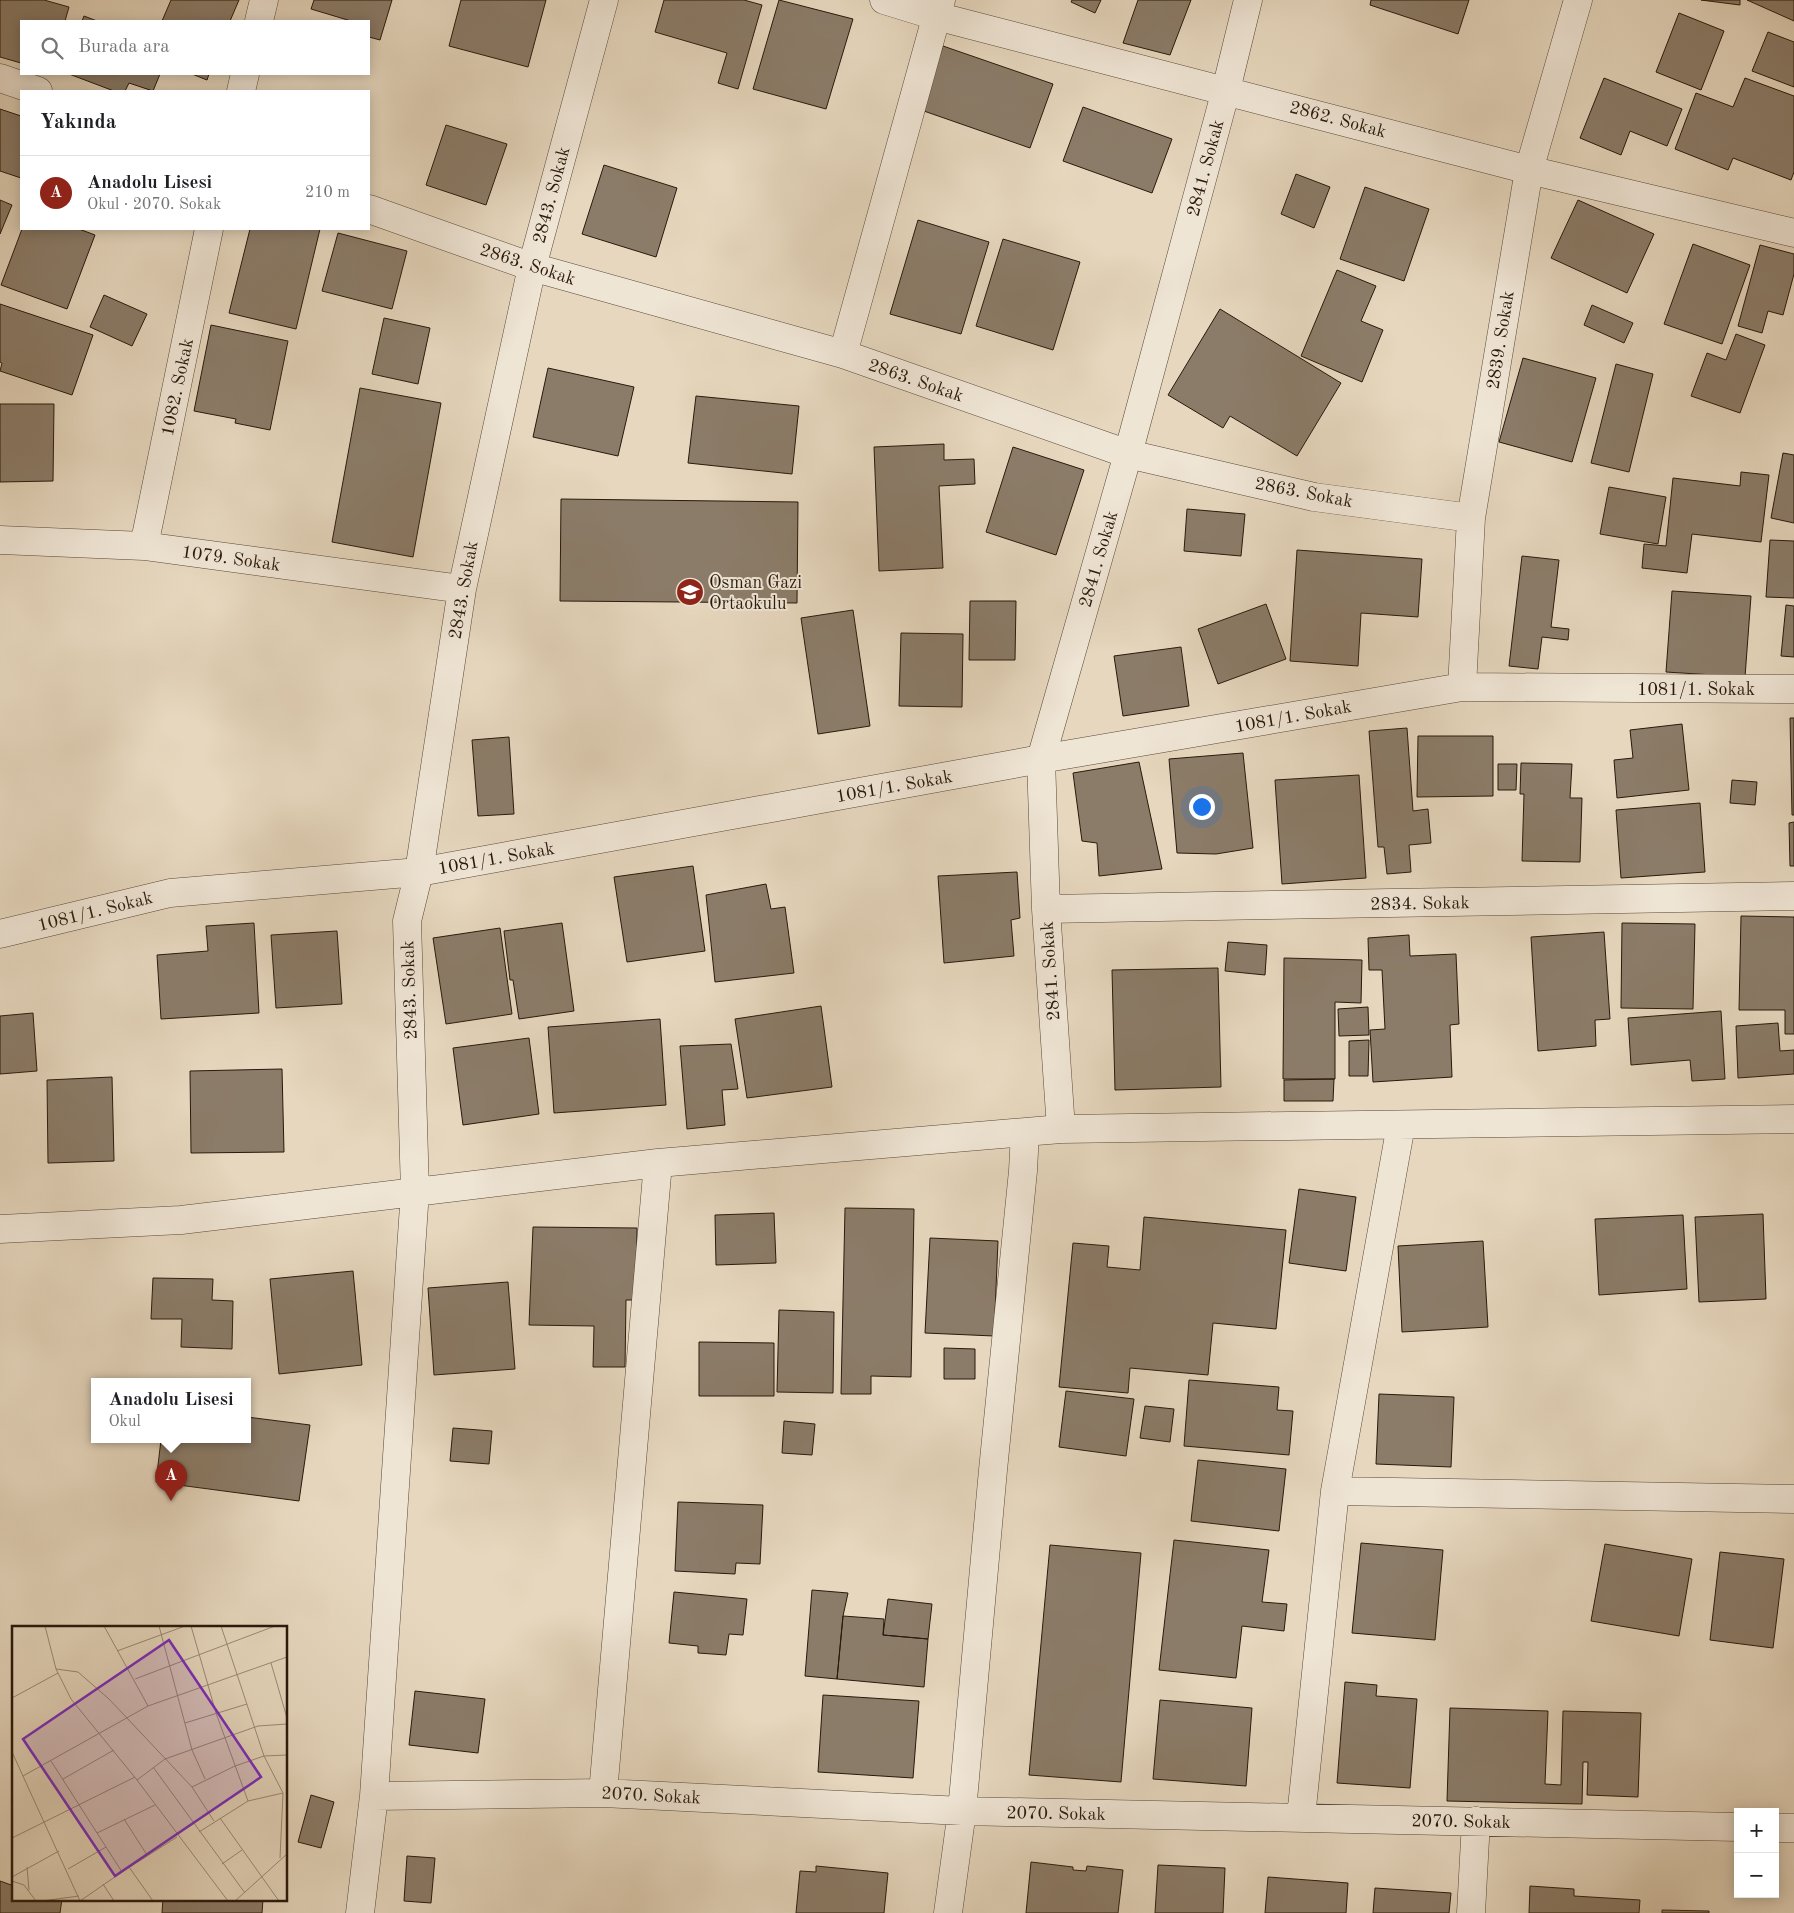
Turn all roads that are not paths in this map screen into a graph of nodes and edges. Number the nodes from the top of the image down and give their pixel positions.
1 (264, 0) edge
2 (604, 0) edge
3 (884, 0) edge
4 (1248, 0) edge
5 (1578, 0) edge
6 (939, 8) edge
7 (258, 20) edge
8 (245, 75) edge
9 (0, 78) edge
10 (35, 90) edge
11 (241, 90) edge
12 (1226, 90) junction
13 (1529, 170) junction
14 (370, 209) edge
15 (209, 230) edge
16 (1794, 233) edge
17 (532, 267) junction
18 (843, 354) junction
19 (1128, 454) junction
20 (1471, 518) junction
21 (0, 540) edge
22 (144, 546) junction
23 (462, 589) junction
24 (1462, 687) junction
25 (1794, 689) edge
26 (1041, 759) junction
27 (419, 872) junction
28 (1794, 896) edge
29 (1046, 909) junction
30 (0, 934) edge
31 (1794, 1120) edge
32 (1400, 1125) junction
33 (1061, 1129) junction
34 (1025, 1132) junction
35 (658, 1162) junction
36 (414, 1191) junction
37 (0, 1229) edge
38 (1335, 1491) junction
39 (1794, 1499) edge
40 (602, 1793) junction
41 (374, 1796) junction
42 (962, 1811) junction
43 (1301, 1817) junction
44 (1476, 1821) junction
45 (1734, 1827) edge
46 (1779, 1828) edge
47 (1794, 1828) edge
48 (360, 1913) edge
49 (948, 1913) edge
50 (1471, 1913) edge

1 - 7 street
2 - 17 street, 2843. Sokak
3 - 6 street, 2862. Sokak
4 - 12 street, 2841. Sokak
5 - 13 street, 2839. Sokak
6 - 12 street, 2862. Sokak
6 - 18 street
8 - 11 street
9 - 10 street
12 - 13 street, 2862. Sokak
12 - 19 street, 2841. Sokak
13 - 16 street, 2862. Sokak
13 - 20 street, 2839. Sokak
14 - 17 street, 2863. Sokak
15 - 22 street, 1082. Sokak
17 - 18 street, 2863. Sokak
17 - 23 street, 2843. Sokak
18 - 19 street, 2863. Sokak
19 - 20 street, 2863. Sokak
19 - 26 street, 2841. Sokak
20 - 24 street, 2839. Sokak
21 - 22 street, 1079. Sokak
22 - 23 street, 1079. Sokak
23 - 27 street, 2843. Sokak
24 - 25 street, 1081/1. Sokak
24 - 26 street, 1081/1. Sokak
26 - 27 street, 1081/1. Sokak
26 - 29 street, 2841. Sokak
27 - 30 street, 1081/1. Sokak
27 - 36 street, 2843. Sokak
28 - 29 street, 2834. Sokak
29 - 33 street, 2841. Sokak
31 - 32 street
32 - 33 street
32 - 38 street
33 - 34 street
34 - 35 street
34 - 42 street
35 - 36 street
35 - 40 street
36 - 37 street
36 - 41 street, 2843. Sokak
38 - 39 street
38 - 43 street
40 - 41 street, 2070. Sokak
40 - 42 street, 2070. Sokak
41 - 48 street, 2843. Sokak
42 - 43 street, 2070. Sokak
42 - 49 street
43 - 44 street, 2070. Sokak
44 - 45 street, 2070. Sokak
44 - 50 street
46 - 47 street

